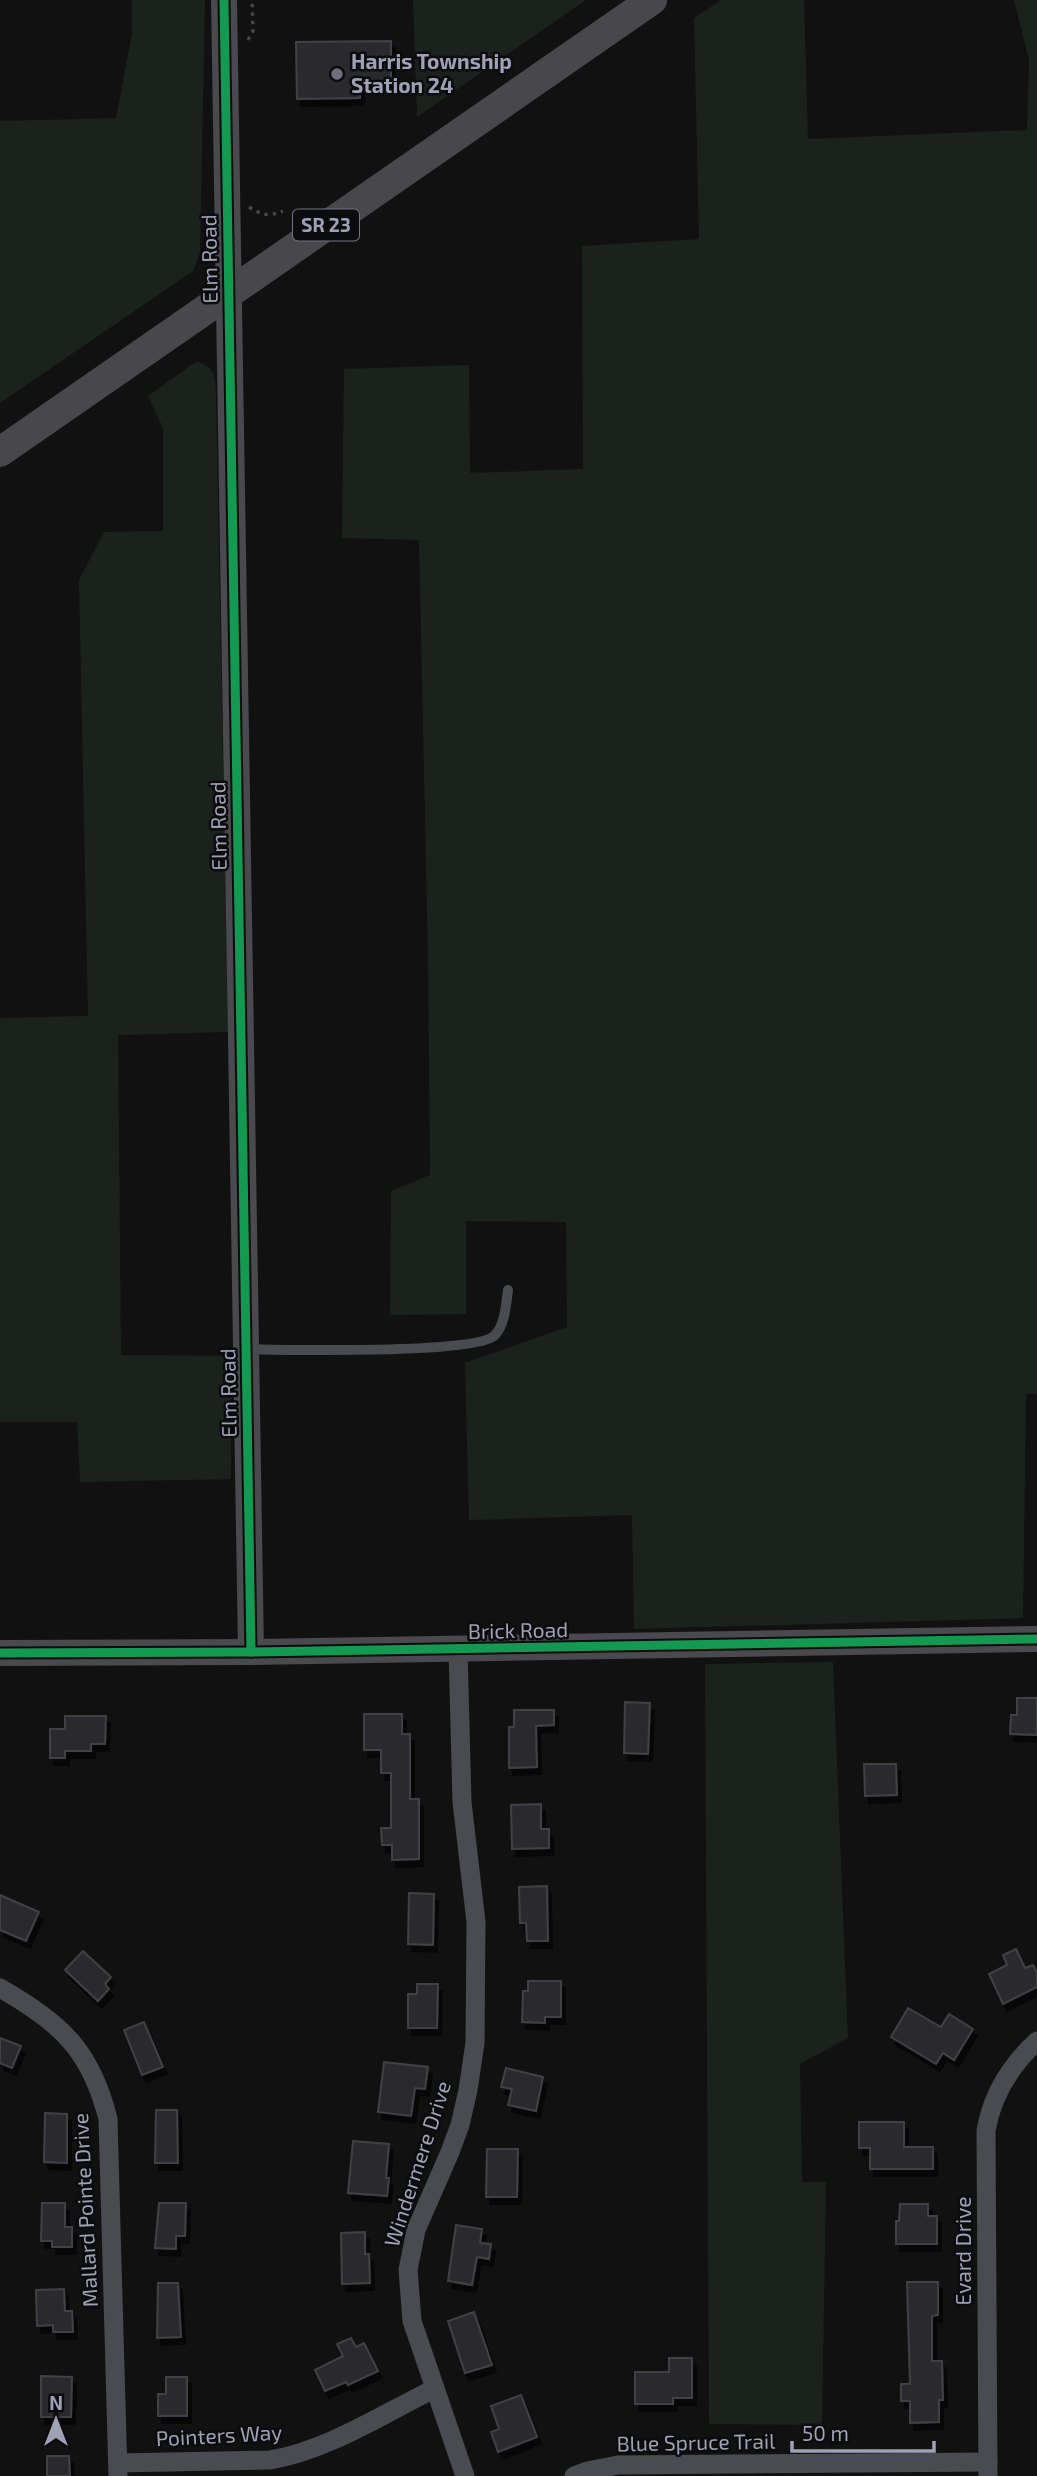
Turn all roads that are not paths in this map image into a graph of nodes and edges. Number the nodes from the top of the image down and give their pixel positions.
1 (224, 0) edge
2 (652, 0) edge
3 (227, 293) junction
4 (0, 452) edge
5 (508, 1290) dead end
6 (246, 1349) junction
7 (1037, 1639) edge
8 (458, 1649) junction
9 (251, 1652) junction
10 (0, 1653) edge
11 (0, 1988) edge
12 (1037, 2040) edge
13 (434, 2389) junction
14 (988, 2469) edge
15 (118, 2470) edge
16 (465, 2476) edge
17 (574, 2476) edge

1 - 3 street, Elm Road
2 - 3 main road, SR 23
3 - 4 main road, SR 23
3 - 6 street, Elm Road
5 - 6 lane
6 - 9 street, Elm Road
7 - 8 street, Brick Road
8 - 9 street, Brick Road
8 - 13 street, Windermere Drive
9 - 10 street, Brick Road
11 - 15 street, Mallard Pointe Drive
12 - 14 street, Evard Drive
13 - 15 street, Pointers Way
13 - 16 street, Windermere Drive
14 - 17 street, Blue Spruce Trail

